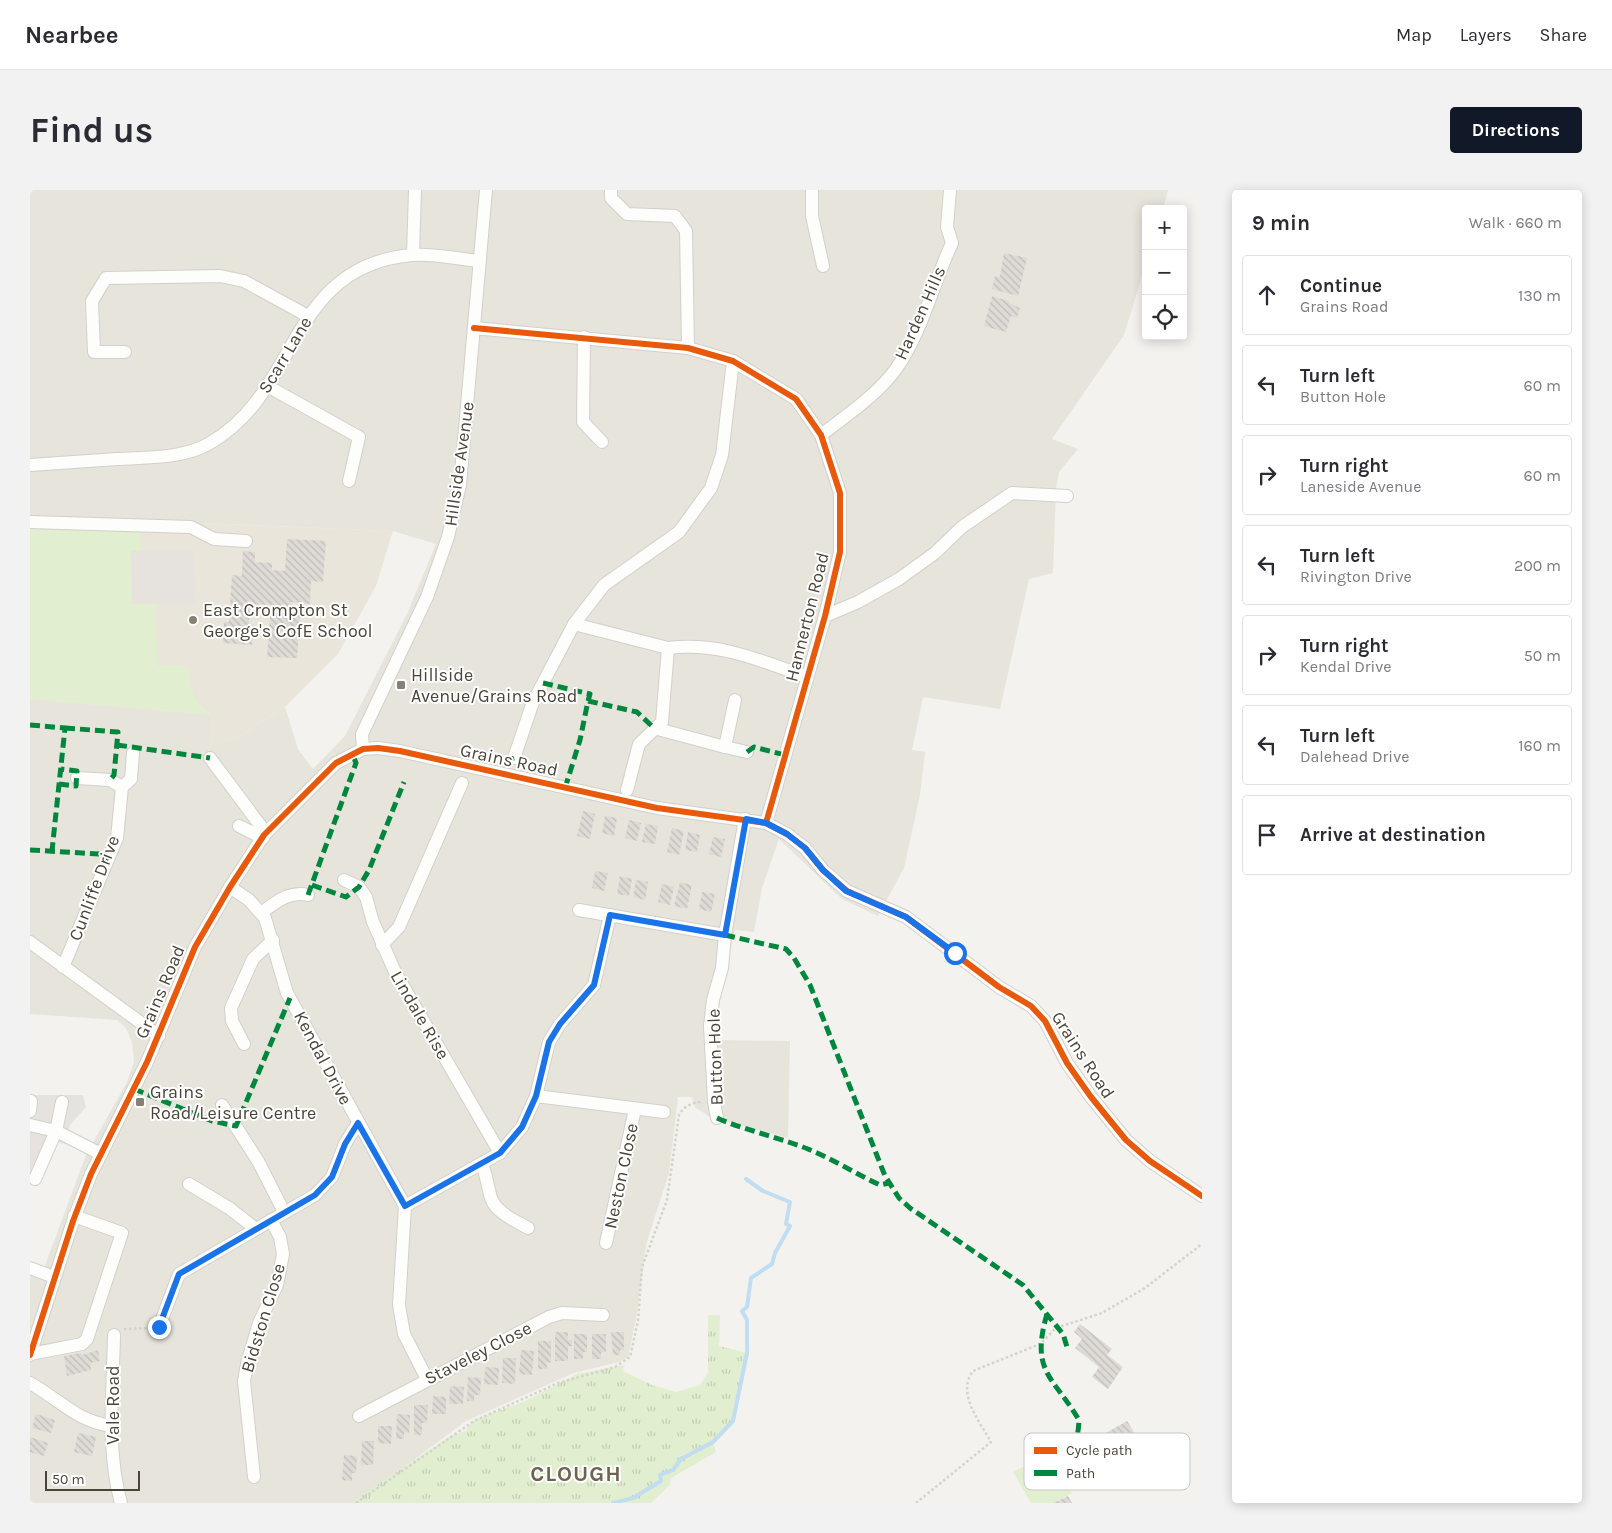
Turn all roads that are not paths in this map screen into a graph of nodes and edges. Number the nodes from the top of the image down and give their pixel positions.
1 (415, 190) edge
2 (486, 190) edge
3 (611, 190) edge
4 (812, 190) edge
5 (950, 190) edge
6 (413, 255) junction
7 (480, 261) junction
8 (823, 266) dead end
9 (308, 316) junction
10 (474, 328) junction
11 (584, 337) junction
12 (688, 348) junction
13 (125, 352) dead end
14 (733, 362) junction
15 (268, 387) junction
16 (821, 435) junction
17 (602, 442) dead end
18 (30, 465) edge
19 (349, 481) dead end
20 (1067, 496) dead end
21 (30, 522) edge
22 (246, 541) dead end
23 (825, 616) junction
24 (574, 624) junction
25 (668, 648) junction
26 (807, 677) junction
27 (735, 700) dead end
28 (654, 728) junction
29 (725, 747) junction
30 (363, 749) junction
31 (747, 752) dead end
32 (133, 753) dead end
33 (210, 758) dead end
34 (514, 758) dead end
35 (77, 778) dead end
36 (462, 783) dead end
37 (122, 787) junction
38 (627, 790) dead end
39 (746, 819) junction
40 (766, 823) junction
41 (239, 826) dead end
42 (264, 835) junction
43 (344, 880) dead end
44 (230, 887) junction
45 (308, 895) dead end
46 (579, 910) dead end
47 (261, 913) junction
48 (610, 915) junction
49 (725, 935) junction
50 (273, 940) junction
51 (30, 942) edge
52 (382, 945) junction
53 (63, 967) junction
54 (158, 1036) junction
55 (244, 1044) dead end
56 (536, 1096) junction
57 (62, 1102) dead end
58 (222, 1105) dead end
59 (635, 1109) junction
60 (664, 1112) dead end
61 (717, 1118) dead end
62 (358, 1123) junction
63 (30, 1125) edge
64 (56, 1131) junction
65 (500, 1153) junction
66 (101, 1154) junction
67 (482, 1163) junction
68 (35, 1179) dead end
69 (189, 1184) dead end
70 (1202, 1196) edge
71 (405, 1206) junction
72 (284, 1212) junction
73 (74, 1216) junction
74 (271, 1220) junction
75 (528, 1228) dead end
76 (256, 1229) junction
77 (606, 1243) dead end
78 (30, 1268) edge
79 (54, 1277) junction
80 (603, 1315) dead end
81 (159, 1327) road end
82 (114, 1335) road end
83 (30, 1354) edge
84 (427, 1379) junction
85 (30, 1383) edge
86 (359, 1416) dead end
87 (111, 1426) junction
88 (254, 1477) dead end
89 (121, 1503) edge

1 - 6 street
2 - 7 street, Hillside Avenue
3 - 12 street
4 - 8 street
5 - 16 street, Harden Hills
6 - 7 street, Scarr Lane
6 - 9 street, Scarr Lane
7 - 10 street, Hillside Avenue
9 - 13 street
9 - 15 street, Scarr Lane
10 - 11 street, Hannerton Road
10 - 30 street, Hillside Avenue
11 - 12 street, Hannerton Road
11 - 17 street
12 - 14 street, Hannerton Road
14 - 16 street, Hannerton Road
14 - 24 street
15 - 18 street, Scarr Lane
15 - 19 street
16 - 23 street, Hannerton Road
20 - 23 street
21 - 22 street
23 - 26 street, Hannerton Road
24 - 25 street
24 - 34 street
25 - 26 street
25 - 28 street
26 - 40 street, Hannerton Road
27 - 29 street
28 - 29 street
28 - 38 street
29 - 31 street
30 - 39 street, Grains Road
30 - 42 street, Grains Road
32 - 37 street, Cunliffe Drive
33 - 42 street
35 - 37 street
36 - 52 street
37 - 53 street, Cunliffe Drive
39 - 40 street, Grains Road
39 - 49 street, Button Hole
40 - 70 street, Grains Road
41 - 42 street
42 - 44 street, Grains Road
43 - 52 street, Lindale Rise
44 - 47 street, Kendal Drive
44 - 54 street, Grains Road
45 - 47 street
46 - 48 street
47 - 50 street, Kendal Drive
48 - 49 street
48 - 56 street
49 - 61 street, Button Hole
50 - 55 street
50 - 62 street, Kendal Drive
51 - 53 street
52 - 65 street, Lindale Rise
53 - 54 street
54 - 66 street, Grains Road
56 - 59 street
56 - 65 street
57 - 64 street
58 - 72 street
59 - 60 street
59 - 77 street, Neston Close
62 - 71 street, Kendal Drive
62 - 72 street
63 - 64 street
64 - 66 street
64 - 68 street
65 - 67 street
66 - 73 street, Grains Road
67 - 71 street
67 - 75 street
69 - 76 street
71 - 84 street
72 - 74 street
73 - 79 street, Grains Road
73 - 83 street
74 - 76 street
74 - 88 street, Bidston Close
76 - 81 street
78 - 79 street
79 - 83 street, Grains Road
80 - 84 street, Staveley Close
82 - 87 street, Vale Road
84 - 86 street, Staveley Close
85 - 87 street
87 - 89 street, Vale Road

